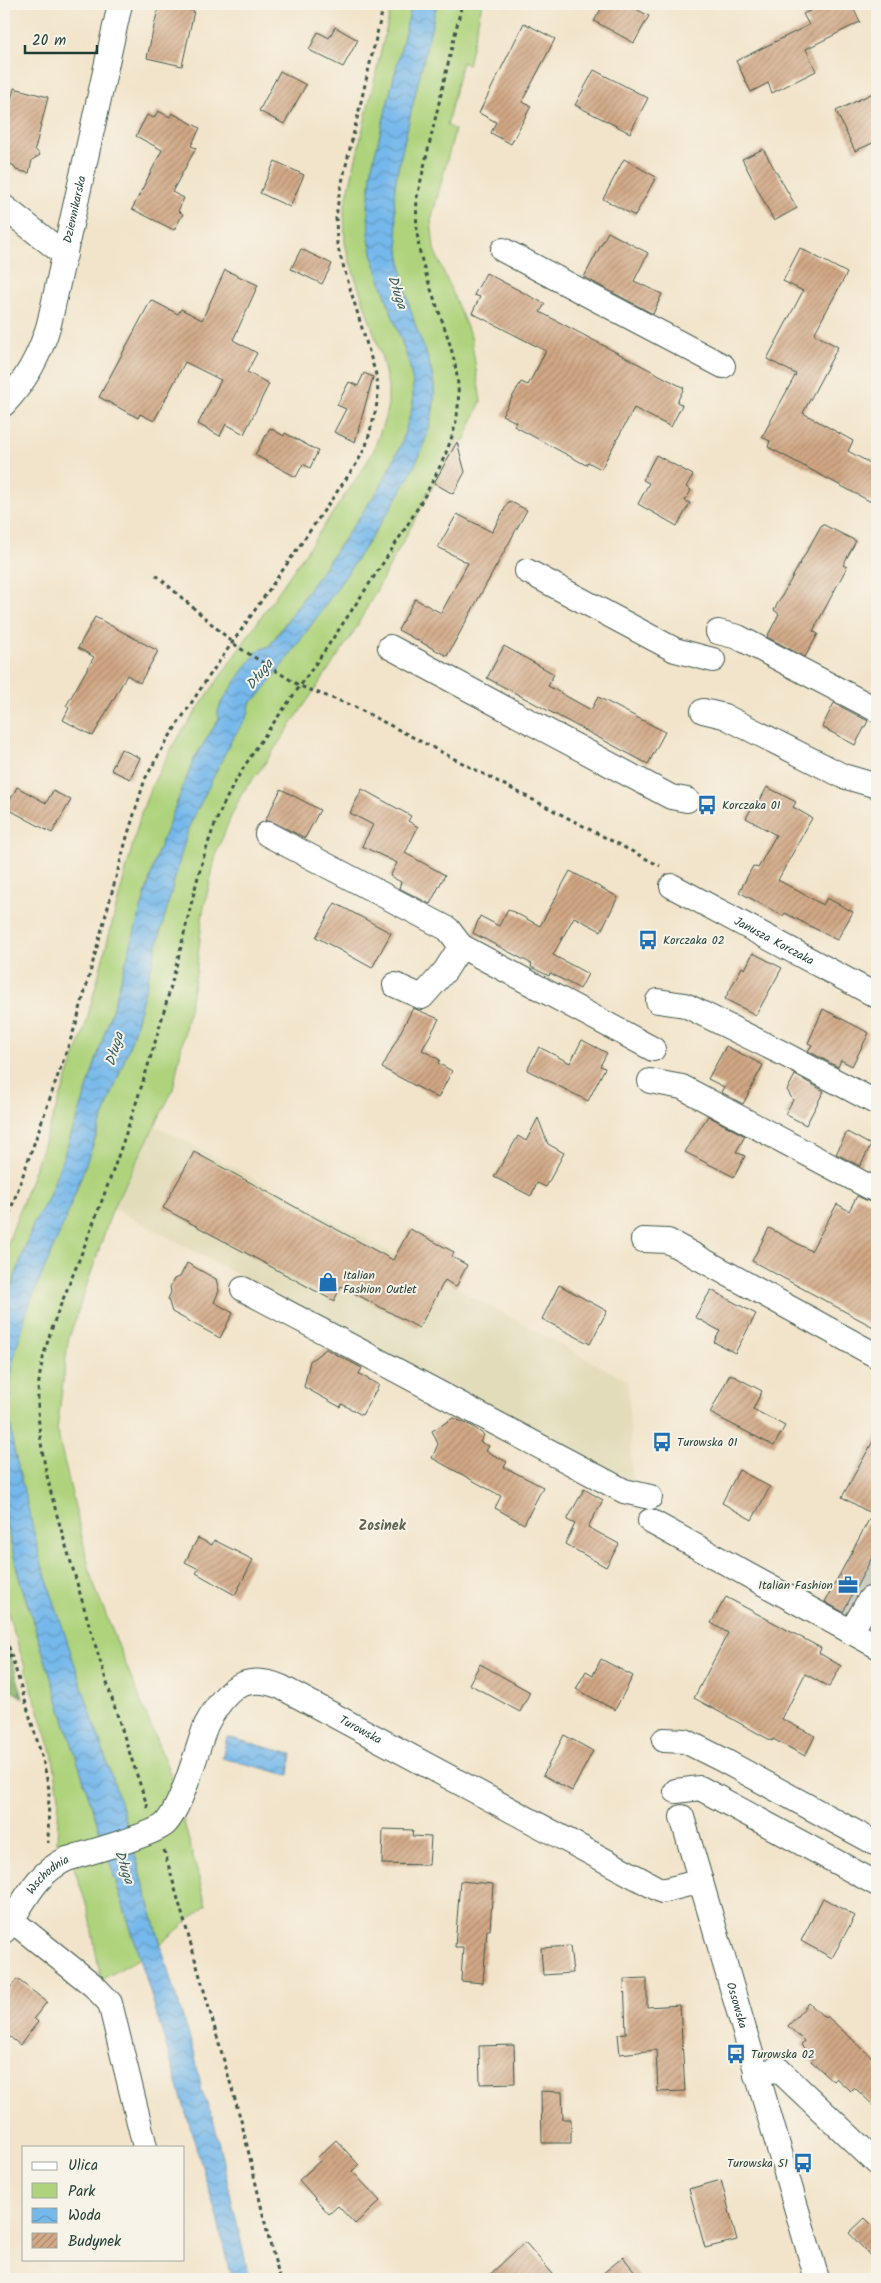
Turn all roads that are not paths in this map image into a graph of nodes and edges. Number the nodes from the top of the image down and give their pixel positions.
1 (120, 4) edge
2 (4, 207) edge
3 (504, 250) dead end
4 (65, 255) junction
5 (723, 366) dead end
6 (4, 404) edge
7 (527, 571) dead end
8 (718, 632) dead end
9 (390, 647) dead end
10 (713, 660) dead end
11 (877, 710) edge
12 (703, 711) dead end
13 (877, 786) edge
14 (687, 800) dead end
15 (267, 834) dead end
16 (667, 876) road end
17 (461, 946) junction
18 (395, 985) dead end
19 (877, 996) edge
20 (658, 1001) dead end
21 (653, 1049) dead end
22 (650, 1081) dead end
23 (877, 1104) edge
24 (877, 1191) edge
25 (643, 1240) dead end
26 (243, 1288) dead end
27 (877, 1356) edge
28 (650, 1497) dead end
29 (650, 1521) dead end
30 (877, 1603) edge
31 (851, 1632) junction
32 (877, 1646) edge
33 (664, 1740) dead end
34 (676, 1791) dead end
35 (682, 1817) dead end
36 (877, 1844) edge
37 (84, 1854) joint
38 (701, 1881) junction
39 (877, 1884) edge
40 (7, 1922) edge
41 (756, 2075) junction
42 (145, 2146) edge
43 (877, 2163) edge
44 (817, 2279) edge

1 - 4 street, Dziennikarska
2 - 4 street
3 - 5 street
4 - 6 street, Dziennikarska
7 - 10 street
8 - 11 street
9 - 14 street
12 - 13 street
15 - 17 street
16 - 19 street, Janusza Korczaka
17 - 18 street
17 - 21 street
20 - 23 street
22 - 24 street
25 - 27 street
26 - 28 street
29 - 31 street
30 - 31 street
31 - 32 street
33 - 36 street
34 - 39 street
35 - 38 street, Ossowska
37 - 38 street, Turowska
37 - 40 street, Wschodnia
38 - 41 street, Ossowska
40 - 42 street
41 - 43 street
41 - 44 street, Ossowska

